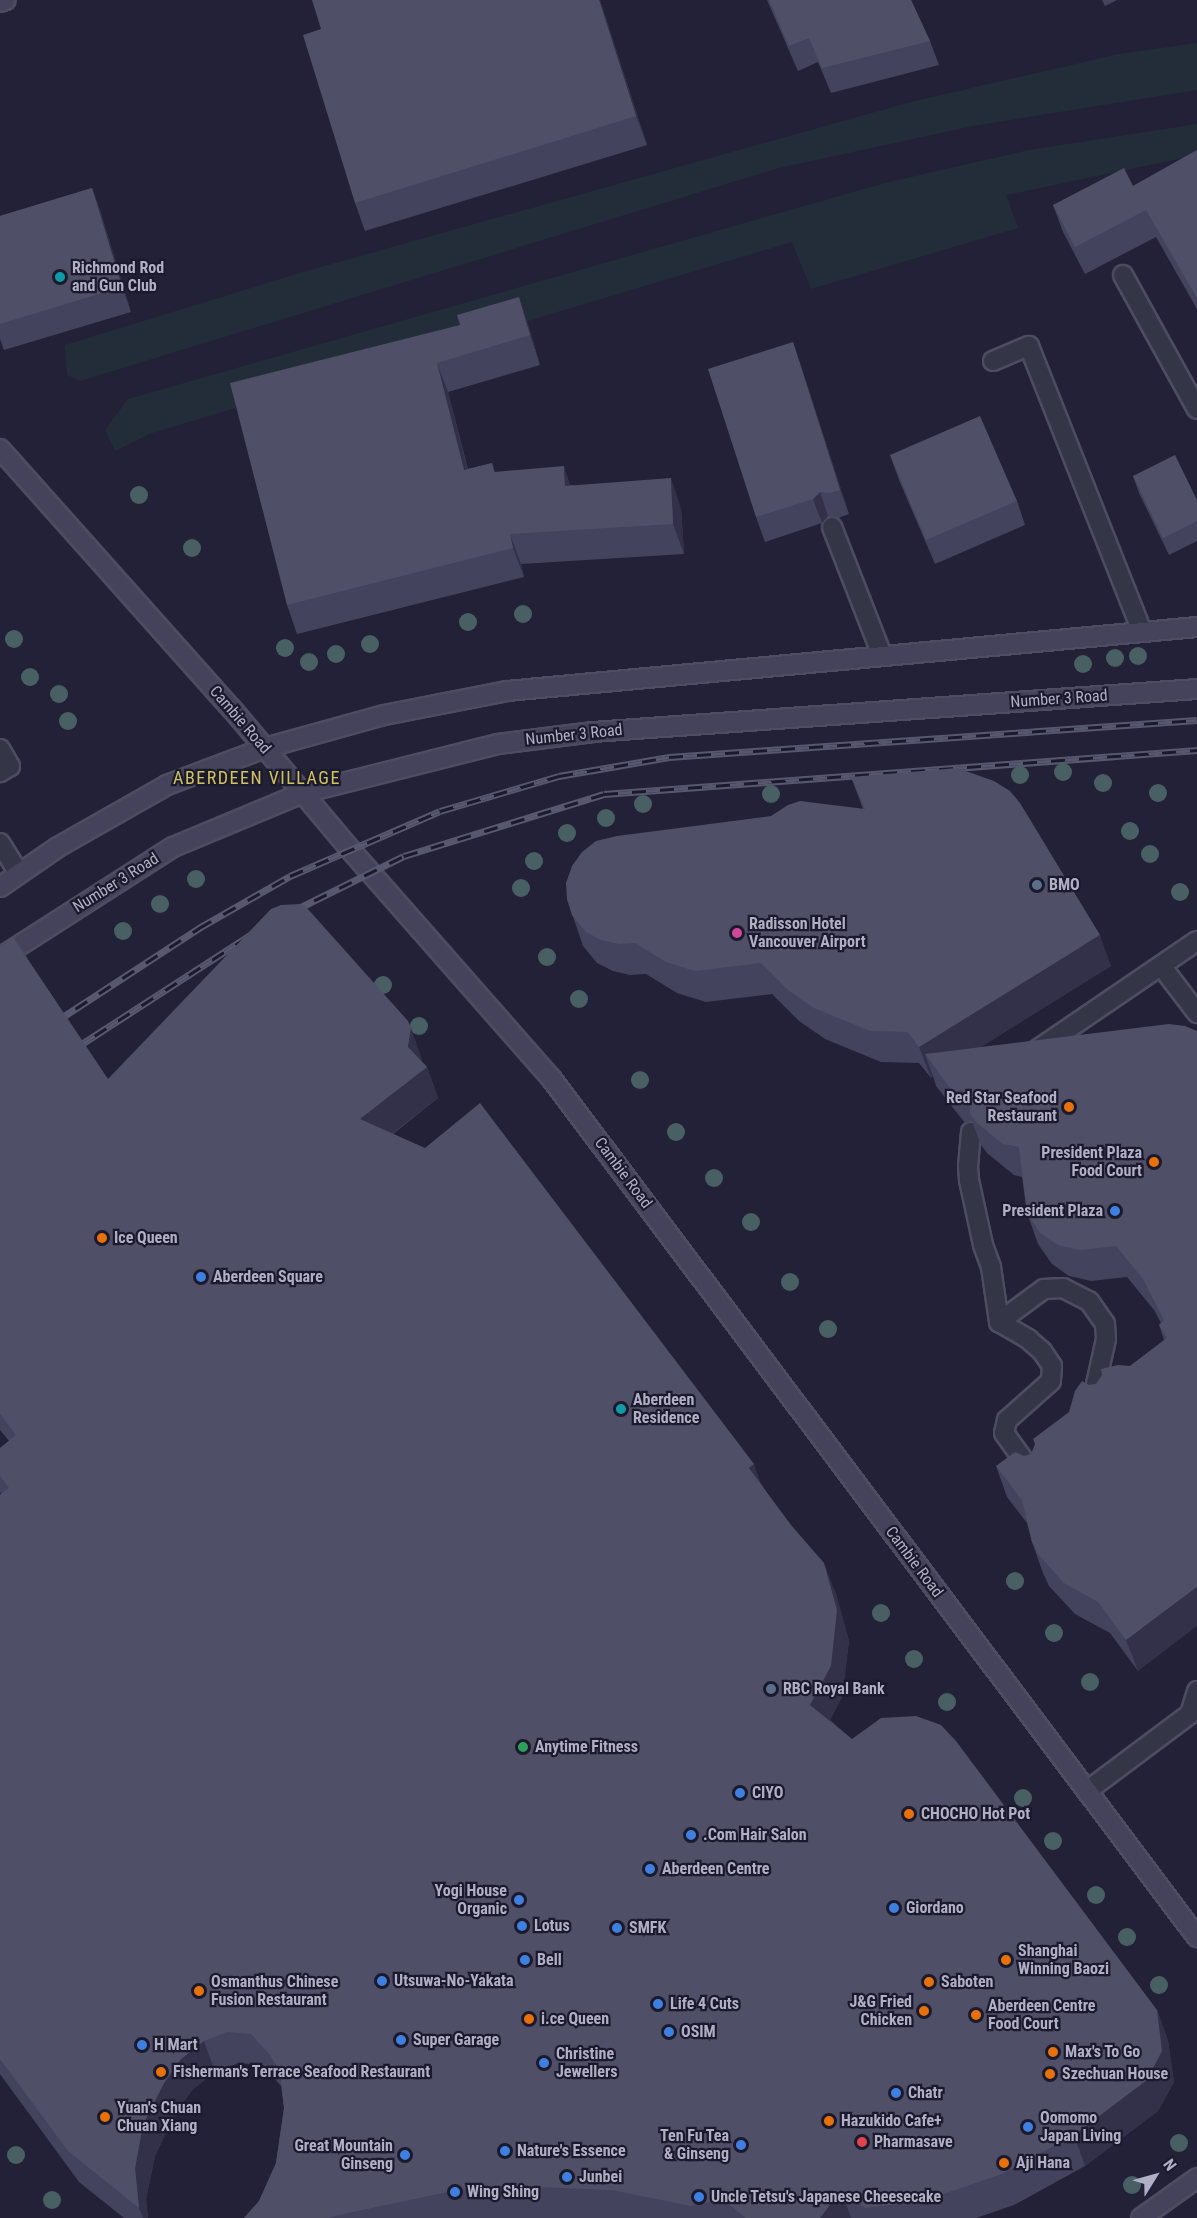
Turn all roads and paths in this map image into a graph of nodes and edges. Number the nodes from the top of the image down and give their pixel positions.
1 (6, 0) edge
2 (0, 2) edge
3 (1123, 274) dead end
4 (993, 361) dead end
5 (1197, 409) edge
6 (0, 449) edge
7 (832, 527) dead end
8 (1197, 627) edge
9 (1142, 631) junction
10 (882, 655) junction
11 (1197, 689) edge
12 (266, 748) junction
13 (0, 749) edge
14 (0, 772) edge
15 (303, 793) junction
16 (0, 844) edge
17 (19, 874) junction
18 (0, 887) edge
19 (1197, 941) edge
20 (0, 958) edge
21 (1162, 967) junction
22 (1197, 1013) edge
23 (1015, 1065) edge
24 (971, 1132) edge
25 (999, 1322) junction
26 (1102, 1405) edge
27 (1035, 1476) edge
28 (1197, 1691) edge
29 (1086, 1791) junction
30 (1197, 1937) edge
31 (1197, 2178) edge
32 (1141, 2218) edge

1 - 2 main road
3 - 5 lane
4 - 9 lane
6 - 12 main road, Cambie Road
7 - 10 lane
8 - 9 main road
9 - 10 main road
10 - 12 main road
11 - 15 main road, Number 3 Road
12 - 15 main road, Cambie Road
12 - 17 main road
13 - 14 lane
15 - 20 main road, Number 3 Road
15 - 29 main road, Cambie Road
16 - 17 lane
17 - 18 main road
19 - 21 lane
21 - 22 lane
21 - 23 lane
24 - 25 lane
25 - 26 lane
25 - 27 lane
28 - 29 lane
29 - 30 main road, Cambie Road
31 - 32 main road

